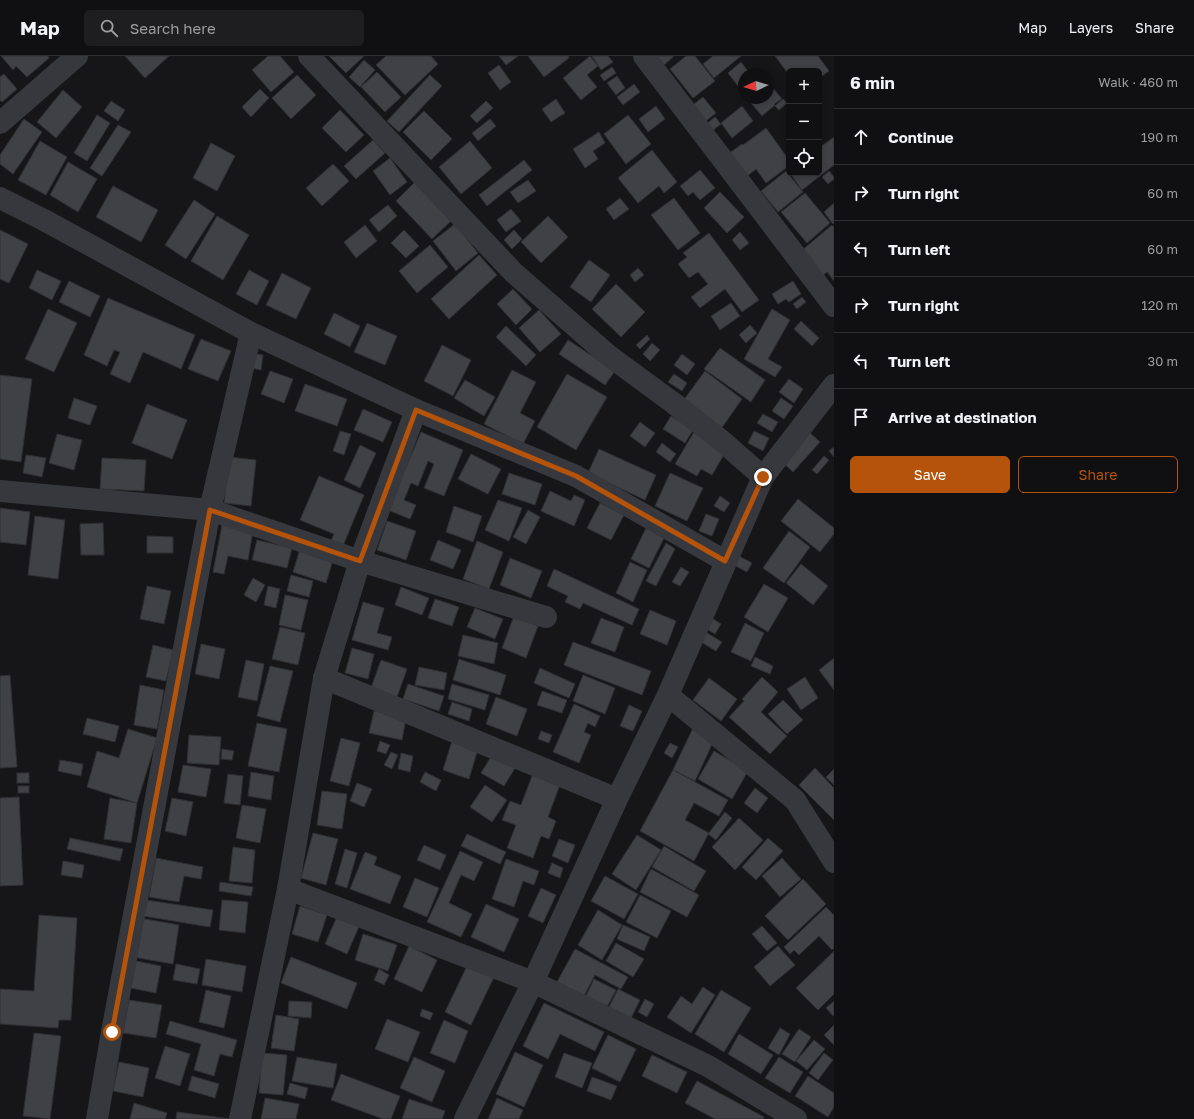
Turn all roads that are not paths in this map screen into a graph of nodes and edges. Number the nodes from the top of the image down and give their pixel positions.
1 (77, 56) edge
2 (309, 56) edge
3 (644, 56) edge
4 (0, 123) edge
5 (0, 198) edge
6 (834, 306) edge
7 (251, 333) junction
8 (834, 385) edge
9 (416, 410) junction
10 (763, 477) junction
11 (0, 491) edge
12 (210, 510) junction
13 (360, 561) junction
14 (725, 561) junction
15 (546, 617) dead end
16 (324, 678) junction
17 (668, 695) junction
18 (617, 799) junction
19 (834, 862) edge
20 (288, 889) junction
21 (533, 982) junction
22 (97, 1119) edge
23 (240, 1119) edge
24 (465, 1119) edge
25 (796, 1119) edge

1 - 4 street
2 - 10 street
3 - 6 street
5 - 7 street
7 - 9 street
7 - 12 street
8 - 10 street
9 - 13 street
9 - 14 street
10 - 14 street
11 - 12 street
12 - 13 street
12 - 22 street
13 - 15 street
13 - 16 street
14 - 17 street
16 - 18 street
16 - 20 street
17 - 18 street
17 - 19 street
18 - 21 street
20 - 21 street
20 - 23 street
21 - 24 street
21 - 25 street

